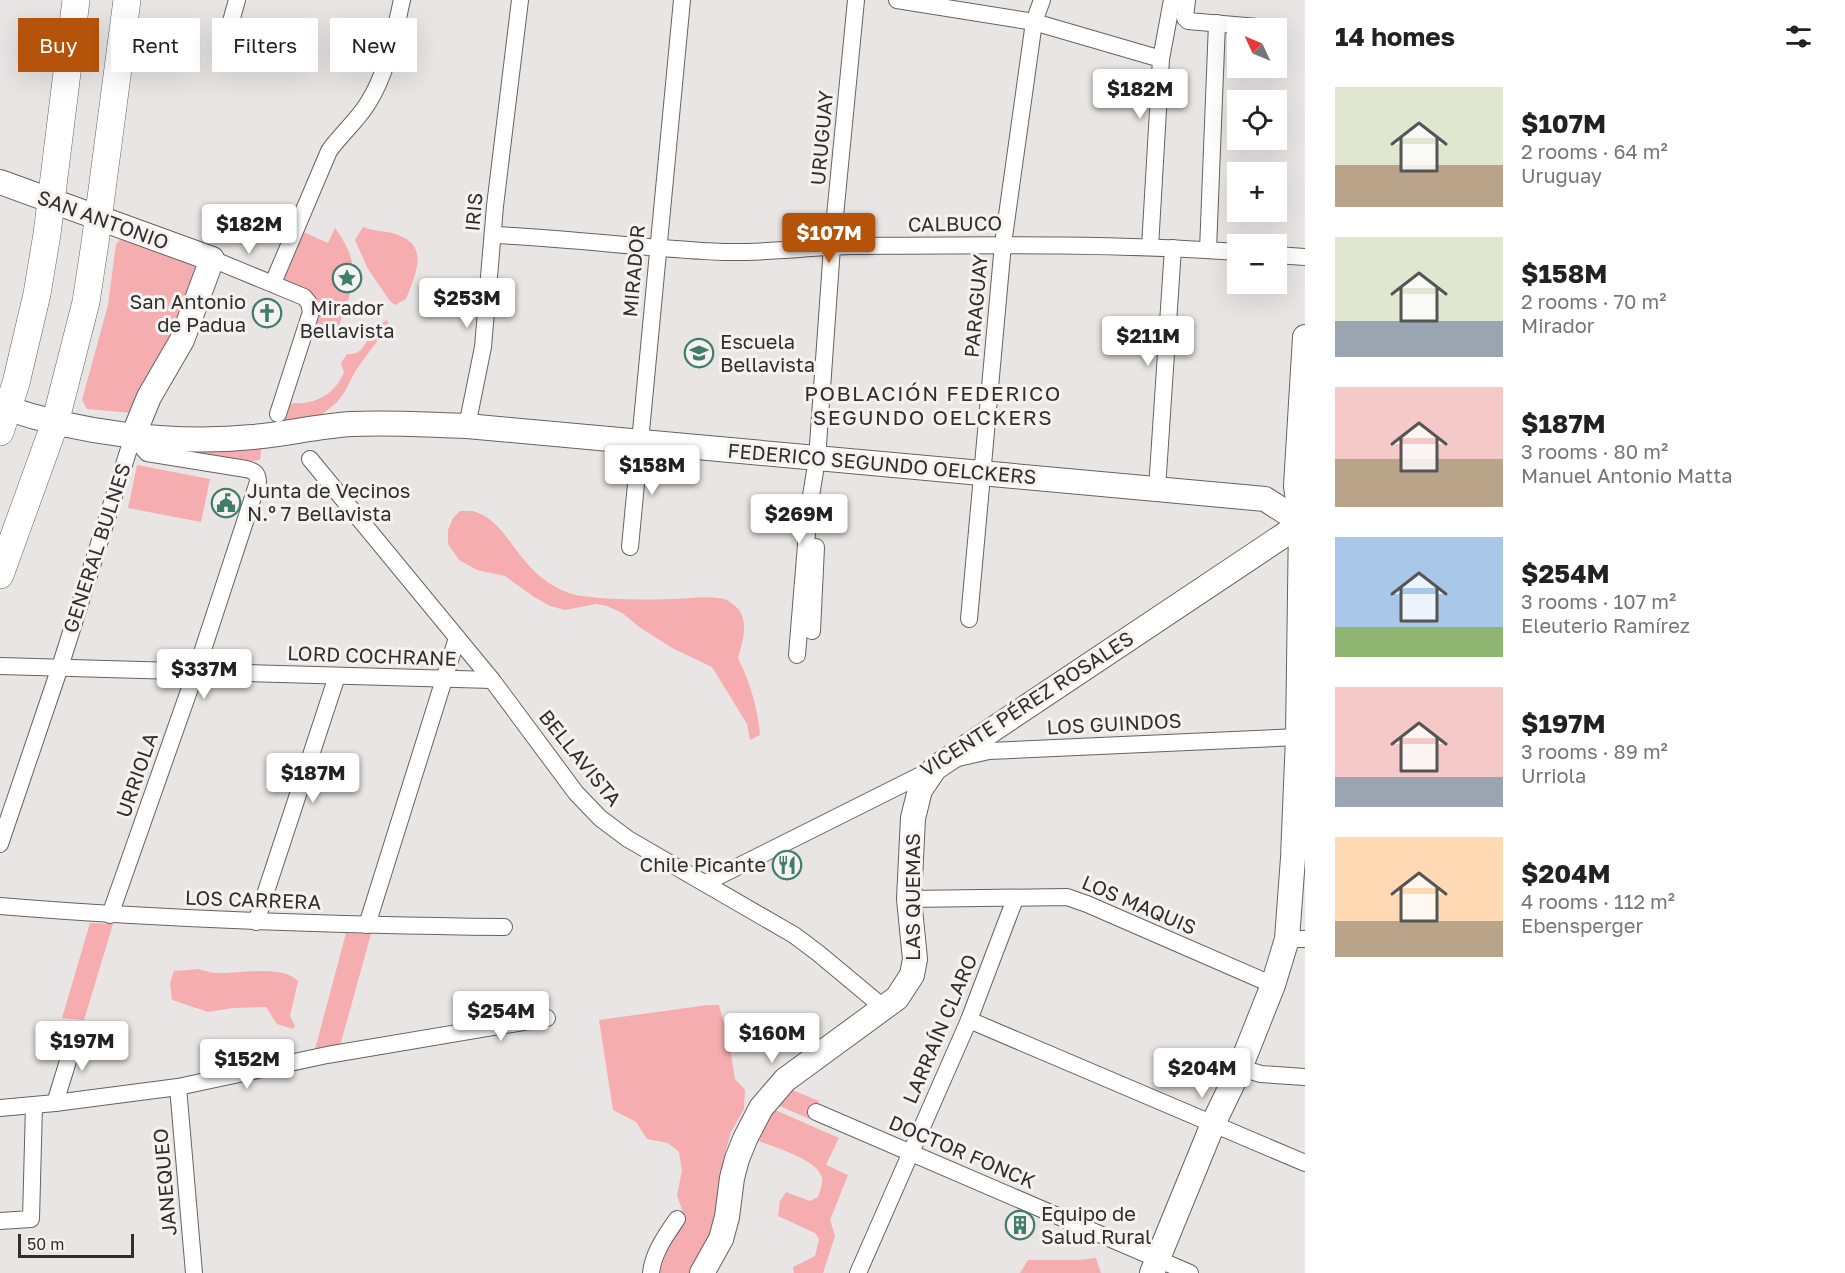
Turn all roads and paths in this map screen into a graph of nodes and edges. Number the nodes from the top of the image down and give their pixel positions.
1 (76, 0) edge
2 (127, 0) edge
3 (237, 0) edge
4 (402, 0) edge
5 (520, 0) edge
6 (682, 0) edge
7 (856, 0) edge
8 (897, 0) edge
9 (1042, 0) edge
10 (1172, 0) edge
11 (1187, 0) edge
12 (232, 18) edge
13 (1034, 22) junction
14 (1217, 23) junction
15 (1227, 24) edge
16 (1161, 59) junction
17 (0, 182) edge
18 (51, 200) junction
19 (98, 217) junction
20 (493, 235) junction
21 (1003, 244) junction
22 (657, 247) junction
23 (832, 247) junction
24 (1150, 247) junction
25 (1173, 248) junction
26 (1208, 250) junction
27 (1227, 251) edge
28 (1287, 255) edge
29 (1305, 256) edge
30 (212, 259) junction
31 (273, 283) junction
32 (1305, 337) edge
33 (279, 414) dead end
34 (3, 416) edge
35 (55, 423) junction
36 (467, 426) junction
37 (133, 436) junction
38 (640, 442) junction
39 (310, 459) dead end
40 (817, 459) junction
41 (983, 472) junction
42 (1157, 489) junction
43 (1303, 522) edge
44 (630, 547) dead end
45 (0, 575) edge
46 (969, 619) dead end
47 (812, 631) dead end
48 (457, 638) junction
49 (1301, 643) edge
50 (797, 655) dead end
51 (0, 666) edge
52 (60, 667) junction
53 (196, 671) junction
54 (337, 675) junction
55 (444, 679) junction
56 (492, 680) junction
57 (1298, 737) junction
58 (935, 768) junction
59 (1300, 793) edge
60 (0, 844) edge
61 (705, 883) junction
62 (909, 899) junction
63 (1015, 899) junction
64 (0, 906) edge
65 (110, 915) junction
66 (256, 922) junction
67 (367, 925) junction
68 (504, 927) dead end
69 (1296, 939) edge
70 (1273, 985) junction
71 (884, 1008) junction
72 (547, 1017) dead end
73 (969, 1020) junction
74 (76, 1032) dead end
75 (1240, 1068) junction
76 (1305, 1077) edge
77 (178, 1087) junction
78 (55, 1103) junction
79 (34, 1105) junction
80 (0, 1108) edge
81 (816, 1112) dead end
82 (1213, 1124) junction
83 (910, 1153) junction
84 (1305, 1163) edge
85 (677, 1219) dead end
86 (0, 1221) edge
87 (1155, 1266) edge
88 (194, 1273) edge
89 (651, 1273) edge
90 (702, 1273) edge
91 (858, 1273) edge
92 (1190, 1273) edge

1 - 18 main road
2 - 19 main road
3 - 12 street
4 - 31 street
5 - 20 street, IRIS
6 - 22 street, MIRADOR
7 - 23 street, URUGUAY
8 - 13 street
9 - 13 street, PARAGUAY
10 - 16 street
11 - 14 street
13 - 16 street
13 - 21 street, PARAGUAY
14 - 15 street
14 - 26 street
16 - 24 street
17 - 18 main road, SAN ANTONIO
18 - 19 main road, SAN ANTONIO
18 - 34 main road
19 - 30 main road, SAN ANTONIO
19 - 35 main road
20 - 22 street, CALBUCO
20 - 36 street, IRIS
21 - 23 street, CALBUCO
21 - 24 street, CALBUCO
21 - 41 street, PARAGUAY
22 - 23 street, CALBUCO
22 - 38 street, MIRADOR
23 - 40 street, URUGUAY
24 - 25 street, CALBUCO
25 - 26 street, CALBUCO
25 - 42 street
26 - 27 street, CALBUCO
28 - 29 street
30 - 31 street, SAN ANTONIO
30 - 37 main road, GENERAL BULNES
31 - 33 street
32 - 43 main road
34 - 35 main road, FEDERICO SEGUNDO OELCKERS
35 - 37 main road, FEDERICO SEGUNDO OELCKERS
35 - 45 main road
36 - 37 main road, FEDERICO SEGUNDO OELCKERS
36 - 38 main road, FEDERICO SEGUNDO OELCKERS
37 - 52 street, GENERAL BULNES
37 - 53 street, URRIOLA
38 - 40 main road, FEDERICO SEGUNDO OELCKERS
38 - 44 street, MIRADOR
39 - 48 street, BELLAVISTA
40 - 41 main road, FEDERICO SEGUNDO OELCKERS
40 - 47 street, URUGUAY
40 - 50 street, URUGUAY
41 - 42 main road, FEDERICO SEGUNDO OELCKERS
41 - 46 street, PARAGUAY
42 - 43 main road, FEDERICO SEGUNDO OELCKERS
43 - 49 main road
43 - 58 main road, VICENTE PÉREZ ROSALES
48 - 55 street
48 - 56 street, BELLAVISTA
49 - 57 main road
51 - 52 street, LORD COCHRANE
52 - 53 street, LORD COCHRANE
52 - 60 street, GENERAL BULNES
53 - 54 street, LORD COCHRANE
53 - 65 street, URRIOLA
54 - 55 street, LORD COCHRANE
54 - 66 street
55 - 56 street, LORD COCHRANE
55 - 67 street
56 - 61 street, BELLAVISTA
57 - 58 street, LOS GUINDOS
57 - 59 main road
58 - 61 street, VICENTE PÉREZ ROSALES
58 - 62 main road, LAS QUEMAS
59 - 69 main road
61 - 71 street, BELLAVISTA
62 - 63 street, LOS MAQUIS
62 - 71 main road, LAS QUEMAS
63 - 70 street, LOS MAQUIS
63 - 73 street, LARRAÍN CLARO
64 - 65 street, LOS CARRERA
65 - 66 street, LOS CARRERA
66 - 67 street, LOS CARRERA
67 - 68 street, LOS CARRERA
69 - 70 main road
70 - 75 main road
71 - 90 main road, LAS QUEMAS
72 - 77 street
73 - 82 street
73 - 83 street, LARRAÍN CLARO
74 - 78 street
75 - 76 street
75 - 82 main road
77 - 78 street
77 - 88 street, JANEQUEO
78 - 79 street
79 - 80 street
79 - 86 street
81 - 83 street, DOCTOR FONCK
82 - 84 street
82 - 87 main road
83 - 87 street, DOCTOR FONCK
83 - 91 street, LARRAÍN CLARO
85 - 89 street
87 - 92 street, DOCTOR FONCK

